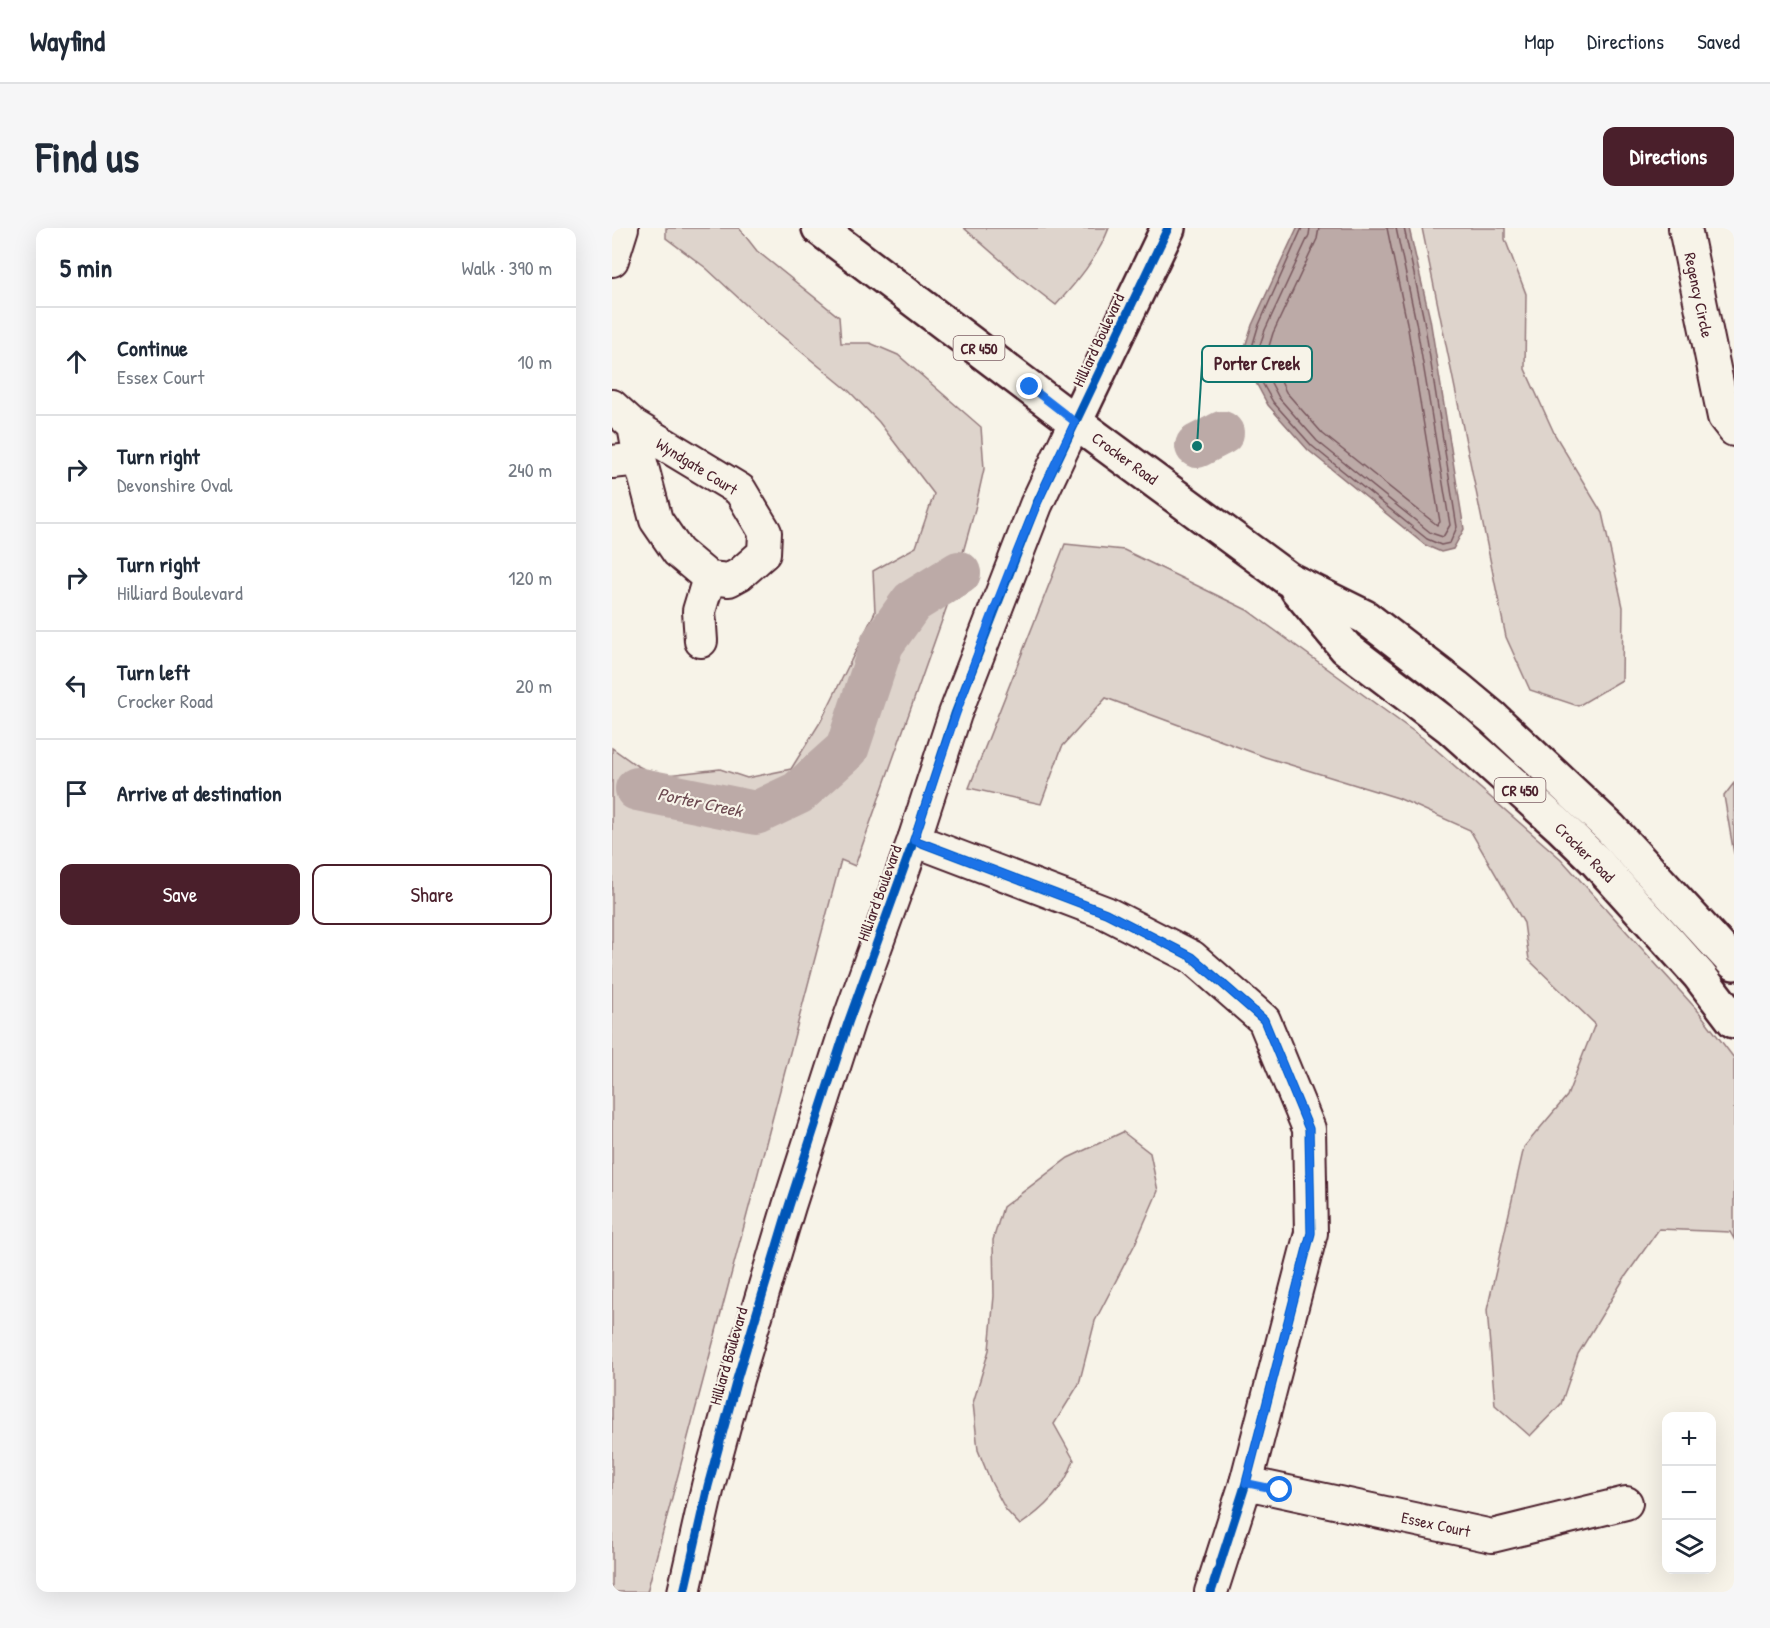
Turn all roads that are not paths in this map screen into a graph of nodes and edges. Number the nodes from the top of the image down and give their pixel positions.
1 (819, 228) edge
2 (1168, 228) edge
3 (1685, 228) edge
4 (623, 416) edge
5 (1075, 422) junction
6 (1734, 430) edge
7 (626, 461) edge
8 (709, 578) junction
9 (1288, 579) junction
10 (701, 641) dead end
11 (914, 840) junction
12 (1734, 963) edge
13 (1734, 1021) edge
14 (1246, 1483) junction
15 (1626, 1503) dead end
16 (684, 1592) edge
17 (1211, 1592) edge

1 - 5 main road, Crocker Road / CR 450
2 - 5 main road, Hilliard Boulevard
3 - 6 street, Regency Circle
4 - 7 street, Wyndgate Court
4 - 8 street, Wyndgate Court
5 - 9 main road, Crocker Road / CR 450
5 - 11 street, Hilliard Boulevard
7 - 8 street, Wyndgate Court
8 - 10 street
9 - 12 main road, Crocker Road / CR 450
9 - 13 main road, Crocker Road / CR 450
11 - 14 street
11 - 16 street, Hilliard Boulevard
14 - 15 street, Essex Court
14 - 17 street

